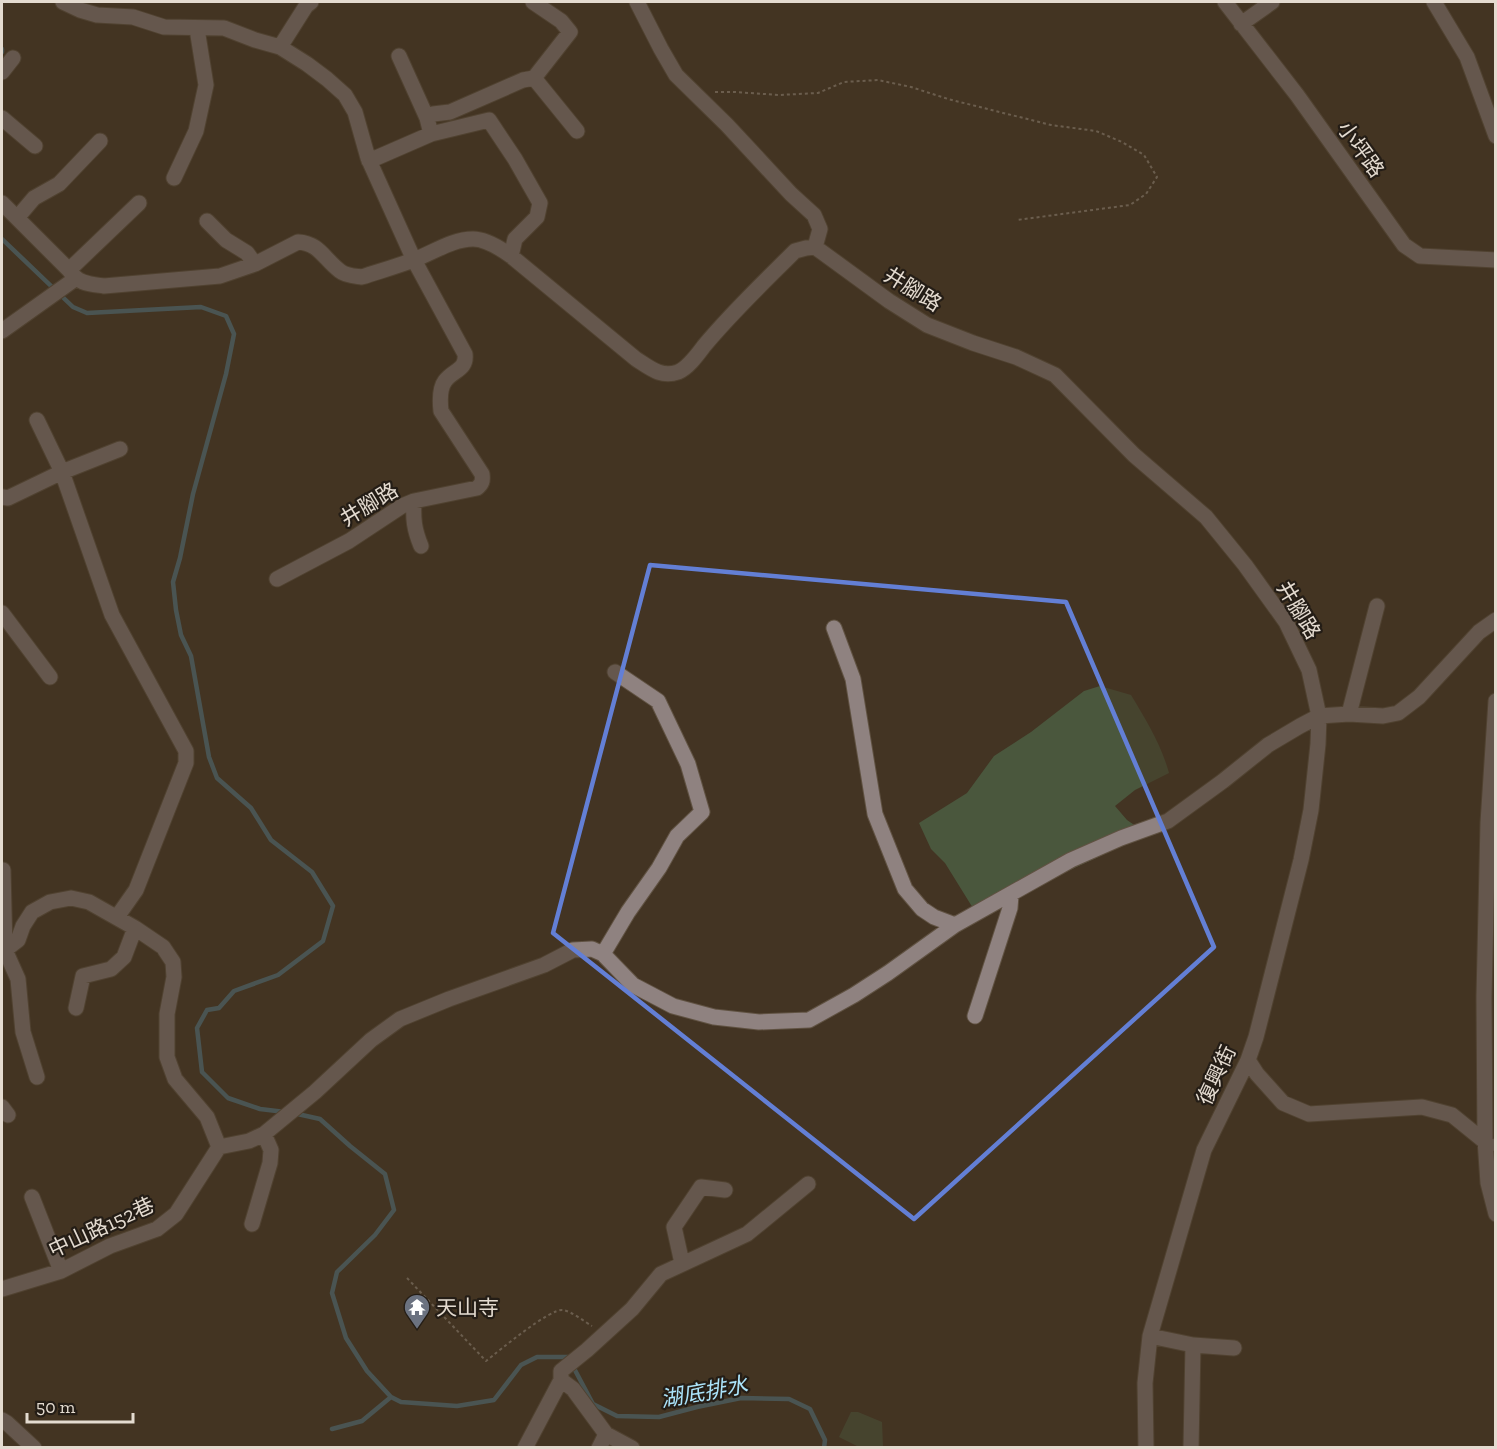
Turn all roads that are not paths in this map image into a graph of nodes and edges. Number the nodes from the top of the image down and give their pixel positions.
1 (63, 2) edge
2 (533, 2) edge
3 (637, 2) edge
4 (1226, 2) edge
5 (1272, 2) edge
6 (1434, 2) edge
7 (307, 3) edge
8 (1241, 24) junction
9 (197, 29) junction
10 (280, 47) junction
11 (399, 56) dead end
12 (13, 58) dead end
13 (2, 72) edge
14 (534, 78) junction
15 (2, 117) edge
16 (427, 118) junction
17 (577, 131) dead end
18 (431, 134) junction
19 (1496, 136) edge
20 (100, 141) dead end
21 (35, 146) dead end
22 (369, 161) junction
23 (174, 178) dead end
24 (2, 203) edge
25 (139, 203) dead end
26 (17, 218) junction
27 (207, 220) dead end
28 (814, 247) junction
29 (511, 256) junction
30 (414, 260) junction
31 (1496, 260) edge
32 (255, 264) junction
33 (72, 275) junction
34 (2, 331) edge
35 (37, 420) dead end
36 (120, 449) dead end
37 (62, 472) junction
38 (2, 497) edge
39 (414, 501) junction
40 (421, 546) dead end
41 (277, 579) dead end
42 (1377, 606) dead end
43 (2, 613) edge
44 (1496, 620) edge
45 (834, 628) dead end
46 (615, 672) dead end
47 (50, 677) dead end
48 (1496, 700) edge
49 (1349, 714) junction
50 (1319, 716) junction
51 (3, 870) edge
52 (1011, 895) junction
53 (117, 917) junction
54 (955, 926) junction
55 (135, 928) junction
56 (3, 950) edge
57 (603, 954) junction
58 (76, 1008) dead end
59 (975, 1016) dead end
60 (1248, 1060) junction
61 (37, 1077) dead end
62 (264, 1134) junction
63 (1490, 1145) edge
64 (219, 1147) junction
65 (808, 1184) dead end
66 (724, 1190) dead end
67 (32, 1197) dead end
68 (1496, 1215) edge
69 (252, 1224) dead end
70 (682, 1263) junction
71 (61, 1271) junction
72 (2, 1289) edge
73 (1150, 1336) junction
74 (1193, 1345) junction
75 (1234, 1348) dead end
76 (561, 1376) junction
77 (2, 1420) edge
78 (606, 1434) junction
79 (34, 1448) edge
80 (525, 1448) edge
81 (599, 1448) edge
82 (632, 1448) edge
83 (1146, 1448) edge
84 (1191, 1448) edge

1 - 9 street, 井腳路
2 - 14 street
3 - 28 street
4 - 8 street, 小坪路
5 - 8 street
6 - 19 street
7 - 10 street
8 - 31 street, 小坪路
9 - 10 street, 井腳路
9 - 23 street
10 - 22 street, 井腳路
11 - 16 street
12 - 13 street
14 - 16 street
14 - 17 street
15 - 21 street
16 - 18 street
18 - 22 street
18 - 29 street
20 - 26 street
22 - 30 street, 井腳路
24 - 26 street
25 - 33 street
26 - 33 street
27 - 32 street
28 - 29 street
28 - 50 street, 井腳路
29 - 30 street
30 - 32 street
30 - 39 street, 井腳路
32 - 33 street
33 - 34 street
35 - 37 street
36 - 37 street
37 - 38 street
37 - 53 street
39 - 40 street
39 - 41 street, 井腳路
42 - 49 street
43 - 47 street
44 - 49 street
45 - 54 street
46 - 57 street
48 - 63 street
49 - 50 street
50 - 52 street
50 - 60 street, 復興街
51 - 56 street
52 - 54 street
52 - 59 street
53 - 55 street
53 - 56 street
54 - 57 street
55 - 58 street
55 - 64 street
56 - 61 street
57 - 62 street
60 - 63 street
60 - 73 street, 復興街
62 - 64 street
62 - 69 street
63 - 68 street
64 - 71 street, 中山路152巷
65 - 70 street
66 - 70 street
67 - 71 street
70 - 76 street
71 - 72 street, 中山路152巷
73 - 74 street
73 - 83 street, 復興街
74 - 75 street
74 - 84 street
76 - 78 street
76 - 80 street
77 - 79 street
78 - 81 street
78 - 82 street

